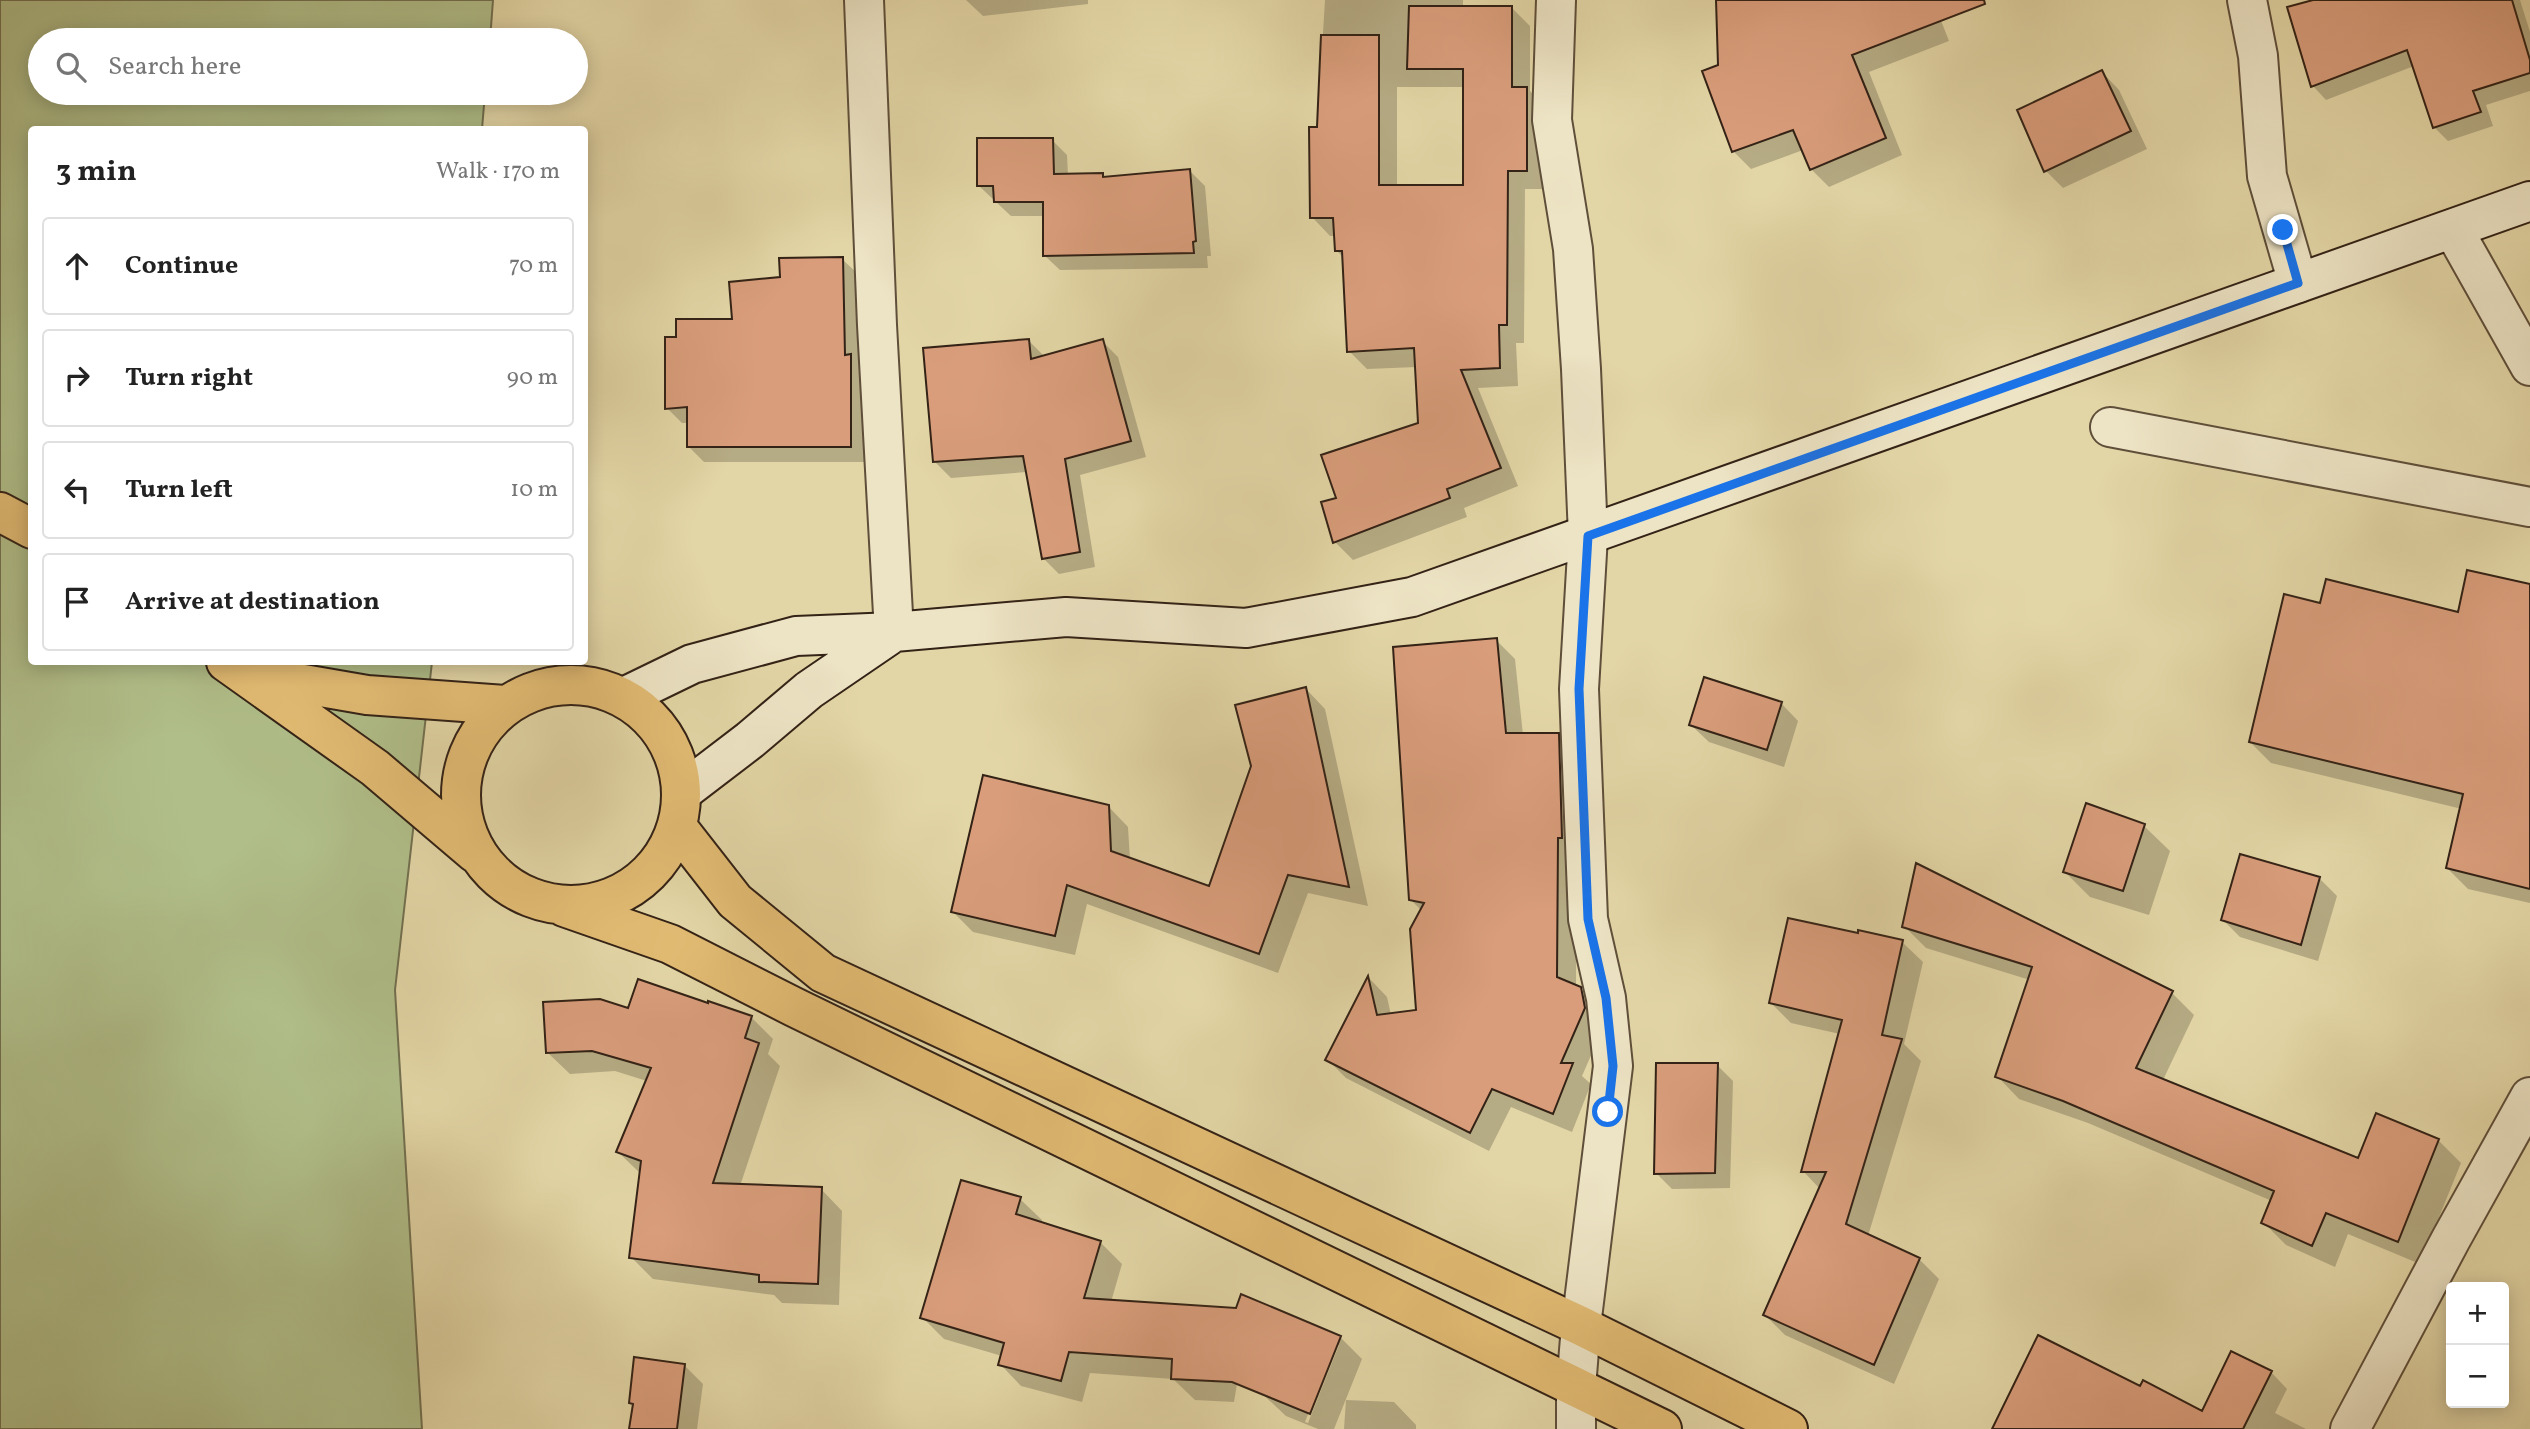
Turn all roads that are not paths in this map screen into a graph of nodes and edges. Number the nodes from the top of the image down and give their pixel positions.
1 (864, 0) edge
2 (1570, 0) edge
3 (2247, 0) edge
4 (1555, 18) edge
5 (2530, 201) edge
6 (2453, 229) junction
7 (2298, 283) junction
8 (2530, 366) edge
9 (2110, 427) dead end
10 (2530, 507) edge
11 (0, 512) edge
12 (28, 527) edge
13 (1588, 536) junction
14 (894, 632) junction
15 (234, 667) edge
16 (624, 697) junction
17 (505, 705) junction
18 (680, 810) junction
19 (475, 853) junction
20 (564, 907) junction
21 (2530, 1097) edge
22 (1581, 1326) junction
23 (1576, 1387) junction
24 (1576, 1429) edge
25 (1662, 1429) edge
26 (1788, 1429) edge
27 (2350, 1429) edge

1 - 14 street
2 - 4 street
3 - 7 street
4 - 13 street
5 - 6 street
6 - 7 street
6 - 8 street
7 - 13 street
9 - 10 street
11 - 12 highway
13 - 14 street
13 - 22 street
14 - 16 street
14 - 18 street
15 - 17 highway
15 - 19 highway
16 - 17 highway
16 - 18 highway
17 - 19 highway
18 - 20 highway
18 - 22 highway
19 - 20 highway
20 - 23 highway
21 - 27 street
22 - 23 street
22 - 26 highway
23 - 24 street
23 - 25 highway

